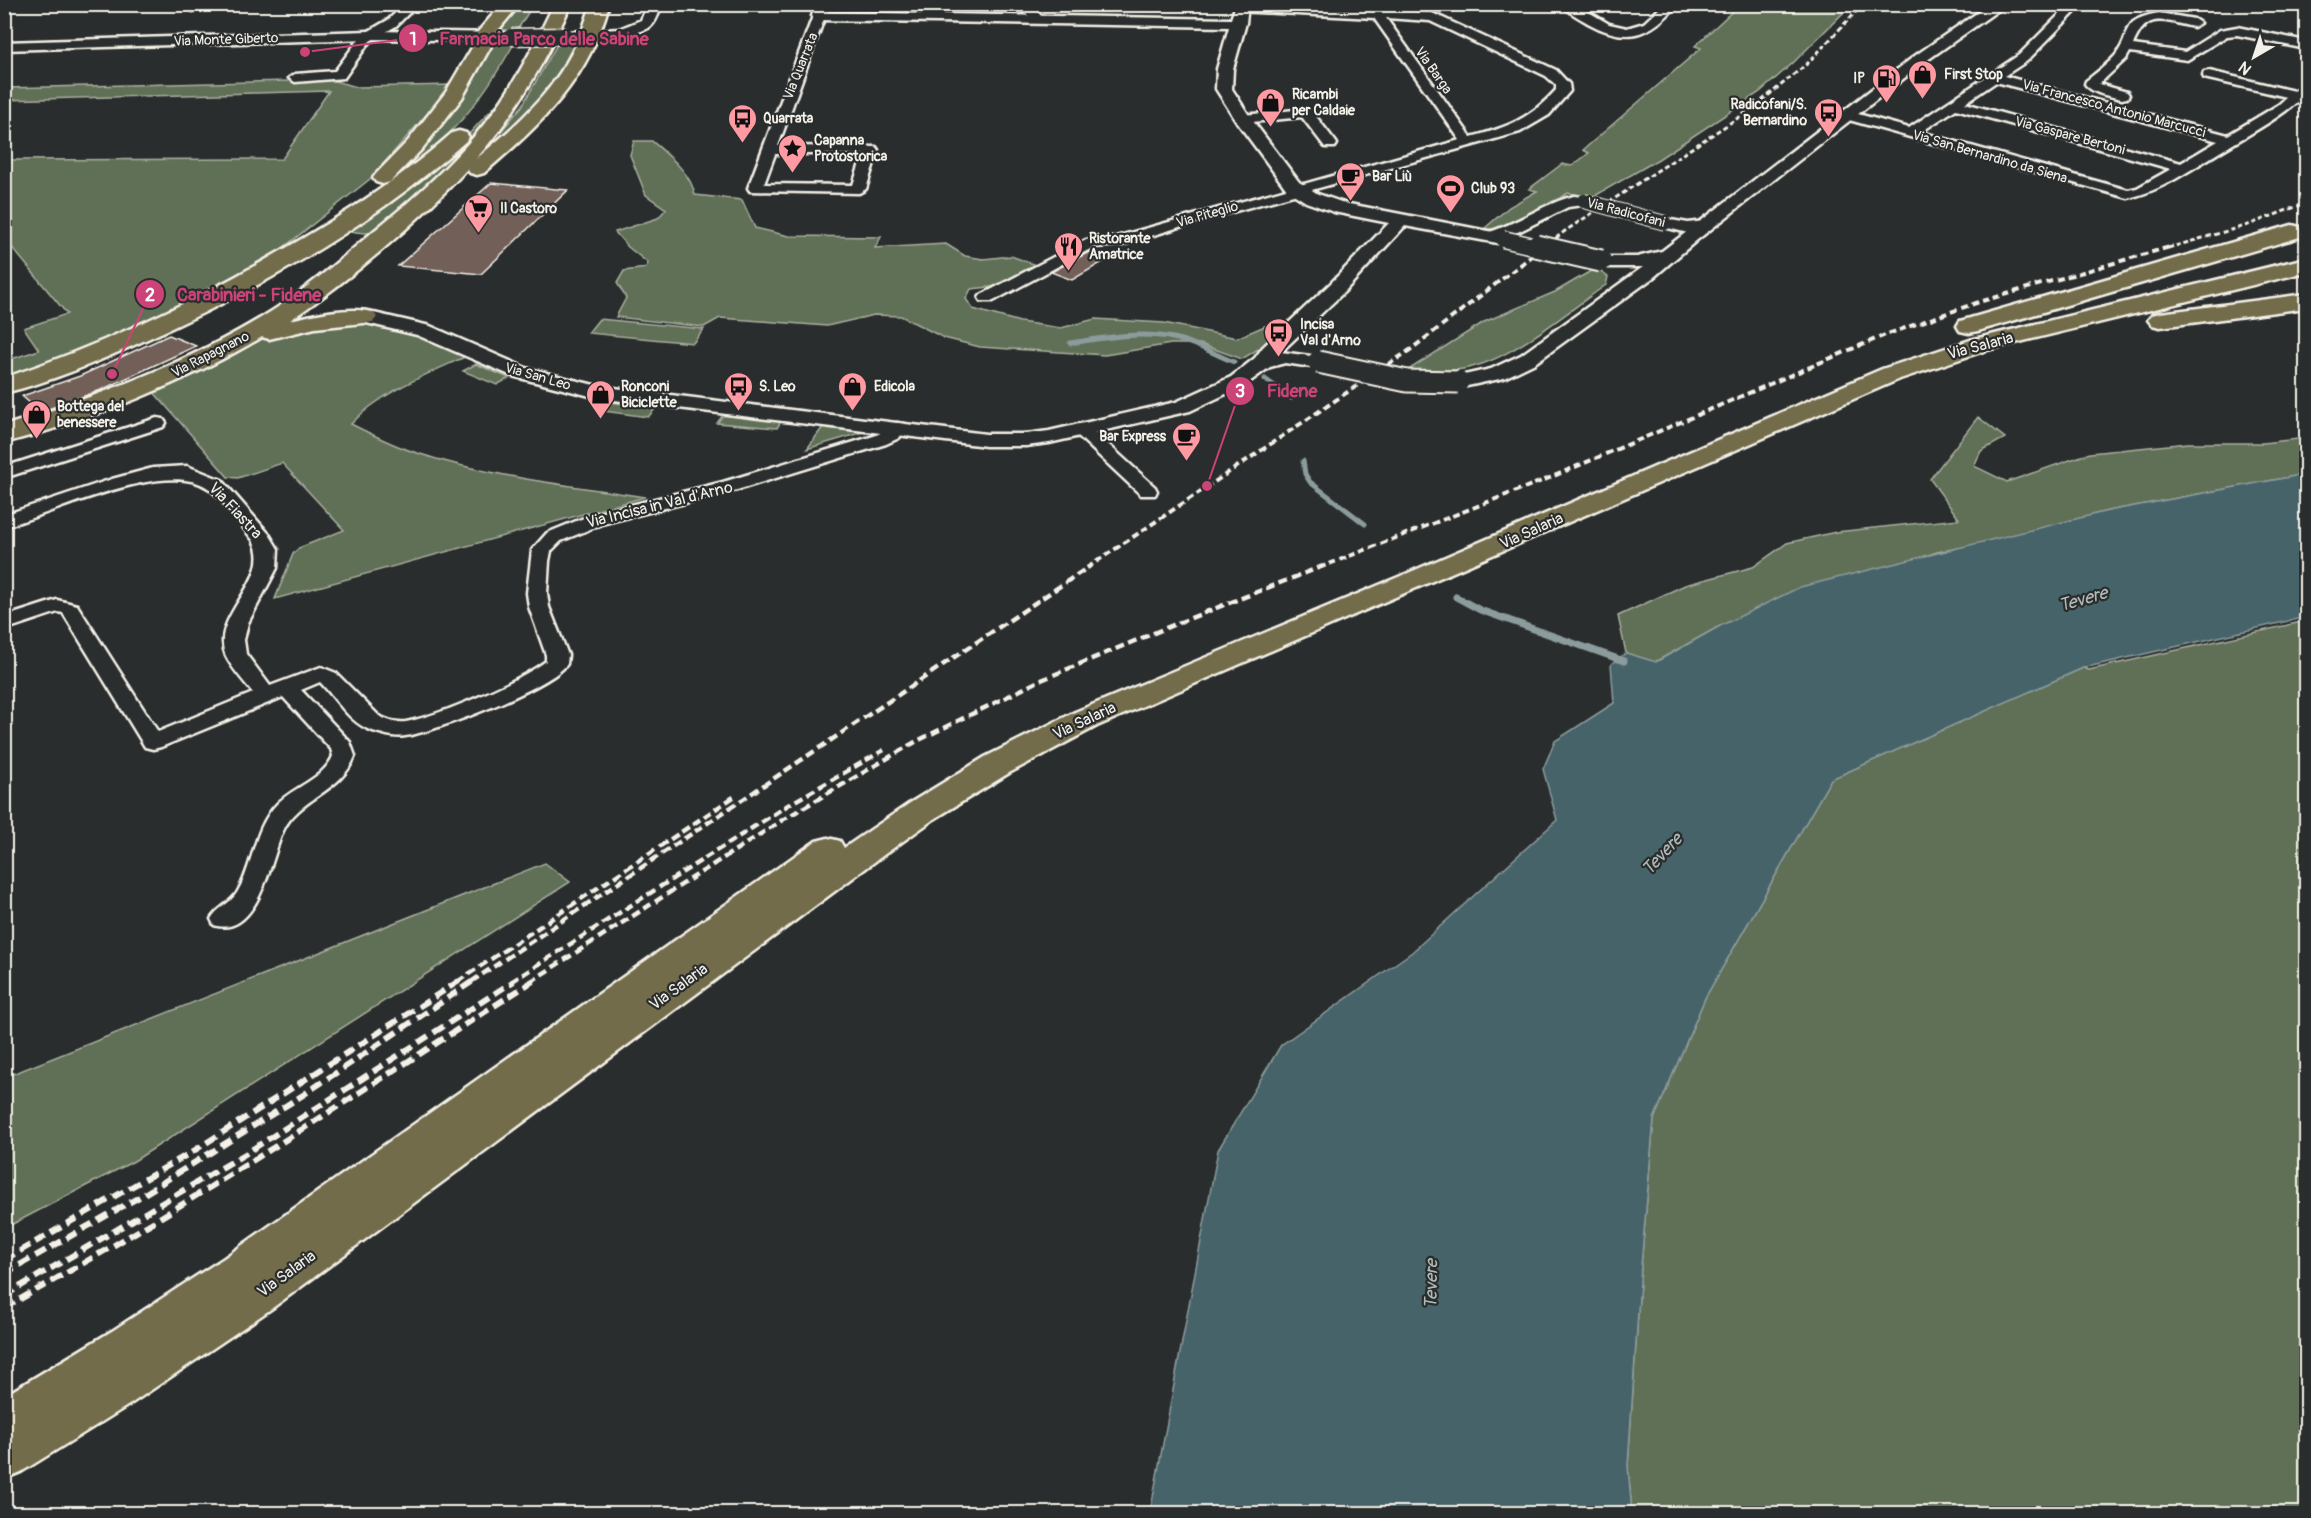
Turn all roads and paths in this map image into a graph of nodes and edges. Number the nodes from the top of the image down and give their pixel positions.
1 (412, 4) edge
2 (512, 4) edge
3 (548, 4) edge
4 (563, 4) edge
5 (600, 4) edge
6 (654, 4) edge
7 (1023, 4) edge
8 (1566, 4) edge
9 (1672, 4) edge
10 (2000, 4) edge
11 (2078, 4) edge
12 (2300, 4) edge
13 (2307, 6) edge
14 (821, 10) edge
15 (1426, 10) edge
16 (1241, 12) edge
17 (1377, 14) junction
18 (1037, 18) junction
19 (2194, 23) dead end
20 (370, 35) junction
21 (592, 35) junction
22 (4, 37) edge
23 (485, 37) junction
24 (4, 45) edge
25 (2307, 45) edge
26 (2126, 48) junction
27 (2209, 75) dead end
28 (295, 78) dead end
29 (1996, 78) junction
30 (2302, 91) edge
31 (2132, 97) dead end
32 (1955, 104) junction
33 (1847, 115) junction
34 (1242, 119) junction
35 (1911, 133) junction
36 (2230, 140) junction
37 (1468, 142) junction
38 (1330, 144) dead end
39 (767, 153) junction
40 (2183, 168) junction
41 (1297, 189) junction
42 (1401, 220) junction
43 (1705, 225) junction
44 (392, 228) junction
45 (2302, 231) edge
46 (1497, 238) junction
47 (311, 244) junction
48 (2307, 252) edge
49 (1670, 253) junction
50 (1613, 264) junction
51 (2307, 265) edge
52 (1647, 273) junction
53 (322, 285) junction
54 (1628, 287) junction
55 (987, 298) dead end
56 (2307, 301) edge
57 (365, 317) junction
58 (1933, 344) junction
59 (221, 350) junction
60 (1263, 362) junction
61 (1891, 374) junction
62 (4, 386) edge
63 (157, 423) dead end
64 (897, 428) junction
65 (1081, 429) junction
66 (4, 435) edge
67 (4, 473) edge
68 (1148, 491) dead end
69 (4, 521) edge
70 (4, 624) edge
71 (277, 693) junction
72 (222, 919) dead end
73 (4, 1422) edge
74 (4, 1456) edge

1 - 20 street
2 - 23 main road
3 - 47 main road
4 - 44 main road
5 - 21 main road
6 - 21 street, Via Monte Giberto
7 - 18 street
8 - 9 street
10 - 33 street
11 - 29 street
12 - 13 street
14 - 18 street
14 - 39 street, Via Quarrata
15 - 17 street
15 - 37 street, Via Piteglio
16 - 17 street
16 - 18 street
16 - 34 street, Via Radicofani
17 - 37 street, Via Barga
19 - 26 street
20 - 23 street, Via Monte Giberto
20 - 24 street, Via Monte Giberto
20 - 28 street
21 - 23 street, Via Monte Giberto, bridge
21 - 44 main road
22 - 24 street
23 - 47 main road
25 - 26 street
26 - 31 street
27 - 30 street
29 - 32 street
29 - 36 street, Via Francesco Antonio Marcucci
30 - 36 street
32 - 35 street
32 - 40 street, Via Gaspare Bertoni
33 - 35 street, Via San Bernardino da Siena
33 - 43 street
34 - 38 street
34 - 41 street, Via Radicofani
35 - 40 street, Via San Bernardino da Siena
36 - 40 street
37 - 41 street, Via Piteglio
39 - 39 street, Via Quarrata
41 - 42 street, Via Radicofani
41 - 55 street, Via Piteglio
42 - 46 street, Via Radicofani
42 - 60 street, Via San Leo
43 - 46 street, Via Radicofani, bridge
43 - 49 street
44 - 53 main road, Via Rapagnano
45 - 58 main road
46 - 50 street, bridge
47 - 62 main road
48 - 58 main road, Via Salaria
49 - 50 street
49 - 52 street
50 - 52 street
50 - 54 street
51 - 61 main road, Via Salaria
52 - 54 street
53 - 57 main road
53 - 59 main road, Via Rapagnano
54 - 60 street, bridge
56 - 61 main road
57 - 59 main road
57 - 64 street, Via San Leo
58 - 73 main road, Via Salaria
59 - 66 main road, Via Rapagnano
60 - 65 street, Via San Leo
61 - 74 main road, Via Salaria
63 - 67 street
64 - 65 street, Via San Leo
64 - 71 street, Via Incisa in Val d'Arno
65 - 68 street
69 - 71 street, Via Fiastra
70 - 71 street
71 - 72 street, Via Fiastra

